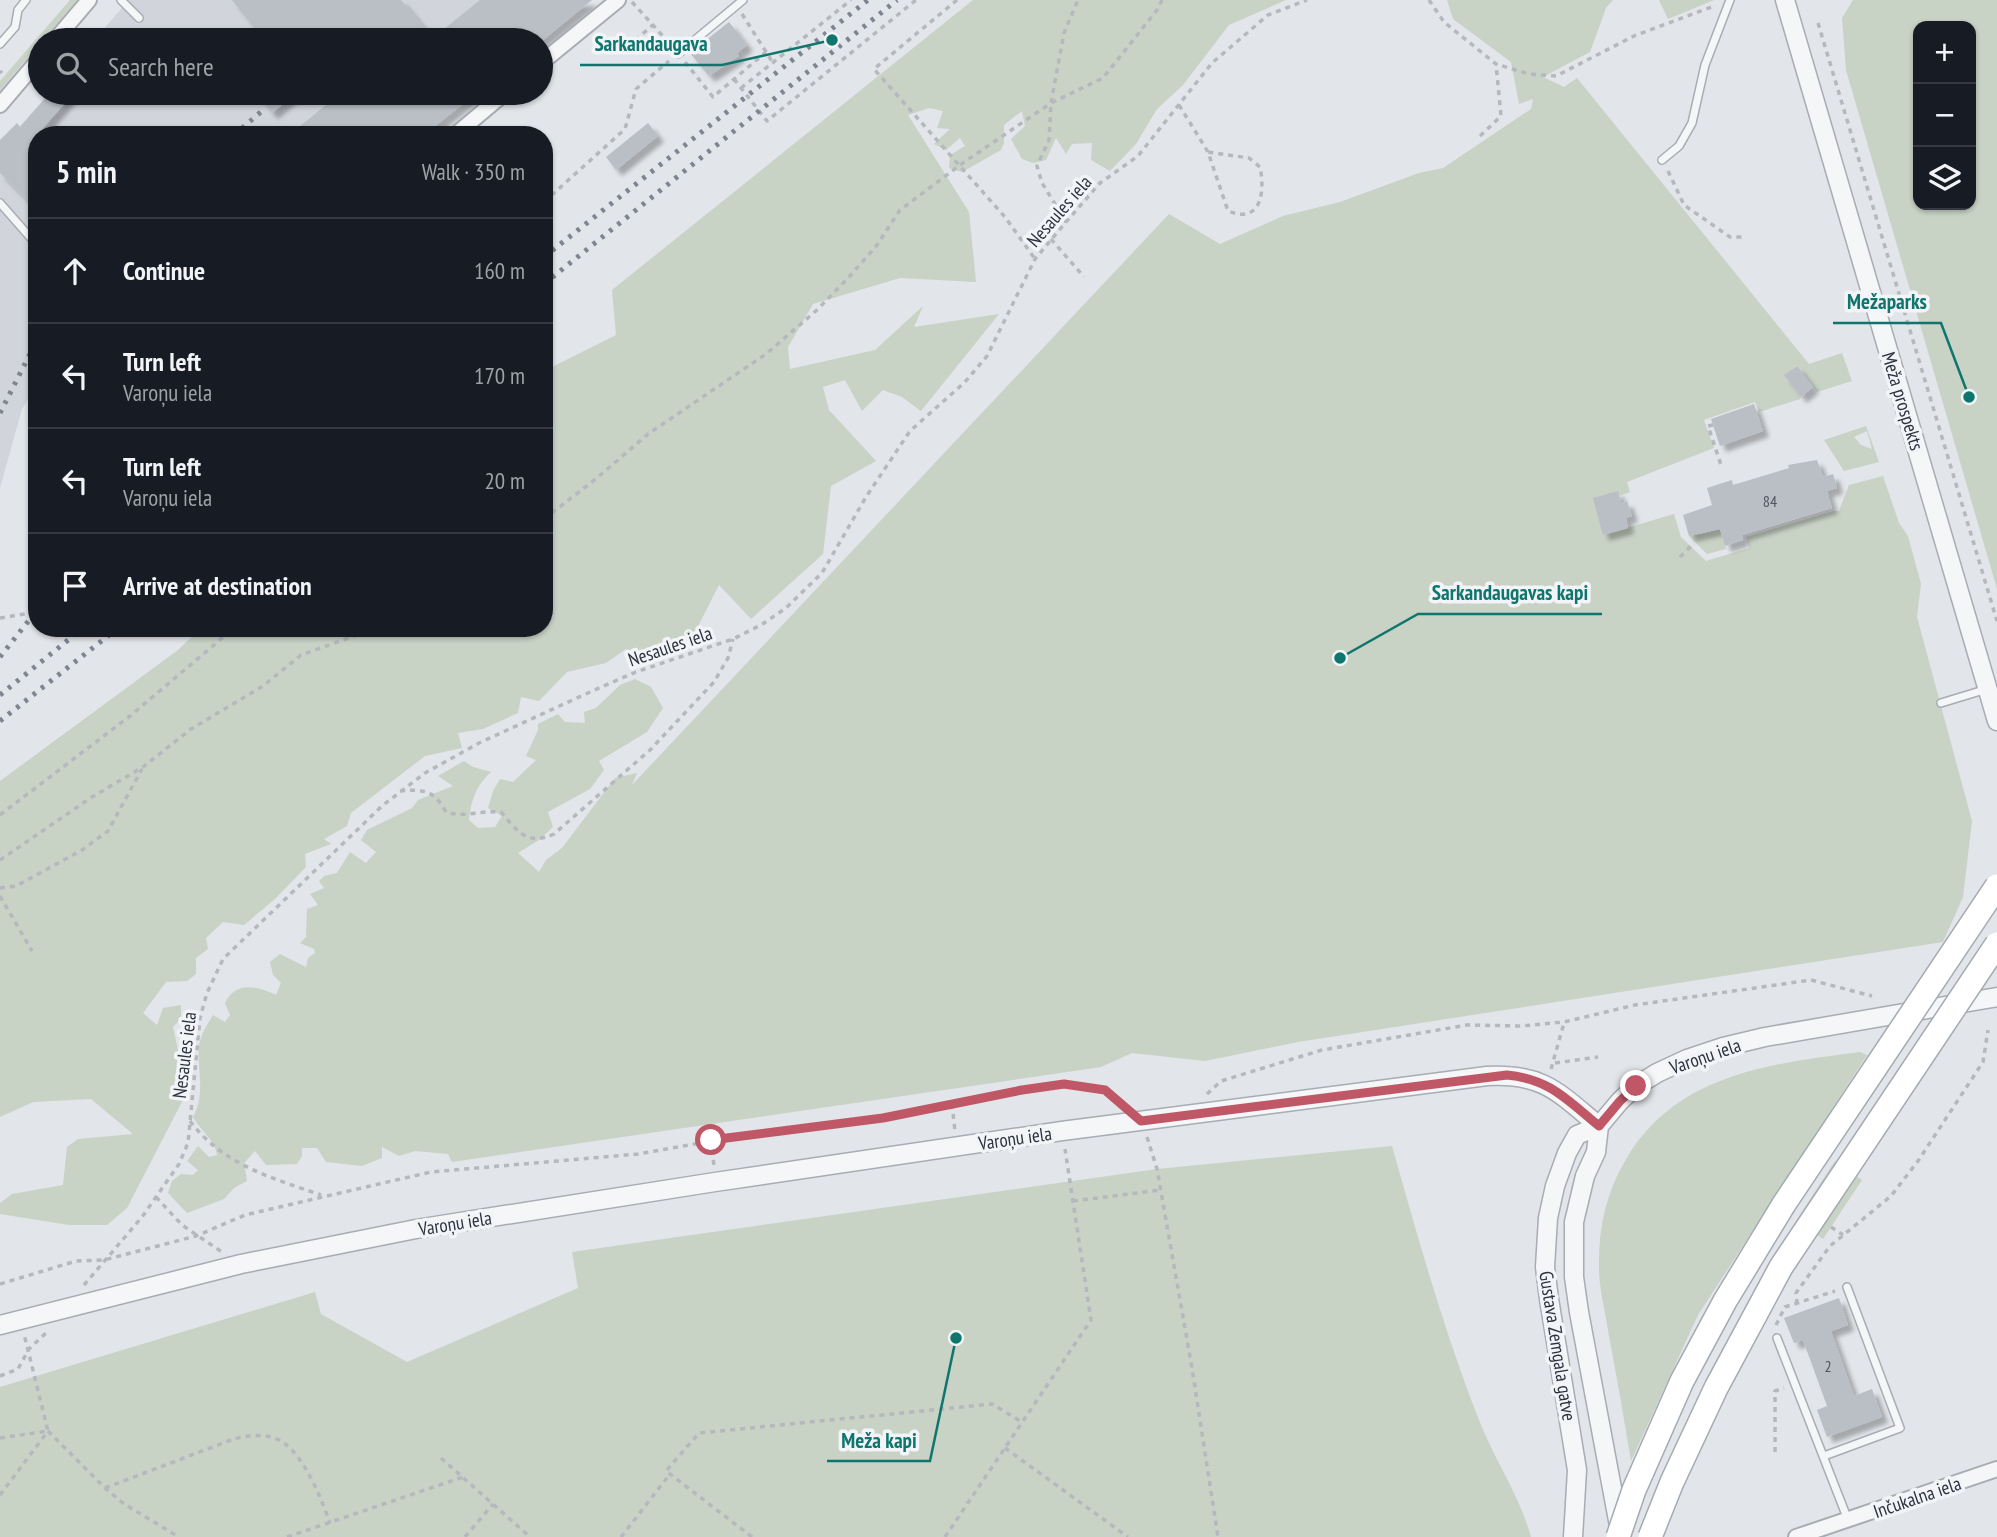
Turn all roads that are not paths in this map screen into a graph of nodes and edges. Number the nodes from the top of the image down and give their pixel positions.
1 (26, 0) edge
2 (89, 0) edge
3 (121, 0) edge
4 (618, 0) edge
5 (1730, 0) edge
6 (1785, 0) edge
7 (740, 3) edge
8 (139, 18) dead end
9 (65, 28) edge
10 (0, 44) edge
11 (553, 53) edge
12 (678, 54) road end
13 (28, 72) edge
14 (0, 105) edge
15 (491, 105) edge
16 (466, 126) edge
17 (1662, 160) road end
18 (0, 203) edge
19 (28, 235) edge
20 (1987, 688) junction
21 (1941, 703) dead end
22 (1997, 721) edge
23 (1997, 886) edge
24 (1997, 944) edge
25 (1997, 997) edge
26 (1599, 1126) junction
27 (1847, 1287) road end
28 (0, 1325) edge
29 (1777, 1338) road end
30 (1824, 1456) junction
31 (1997, 1469) edge
32 (1849, 1521) junction
33 (1573, 1537) edge
34 (1619, 1537) edge
35 (1650, 1537) edge
36 (1796, 1537) edge

1 - 10 lane
2 - 9 street
3 - 8 lane
4 - 11 street
5 - 17 lane
6 - 20 street, Meža prospekts
7 - 12 lane
13 - 14 street
15 - 16 street
18 - 19 lane
20 - 21 lane
20 - 22 street, Meža prospekts
23 - 34 main road, Gustava Zemgala gatve, bridge
24 - 35 main road, bridge
25 - 26 street, Varoņu iela
26 - 28 street, Varoņu iela
26 - 33 street, Gustava Zemgala gatve
26 - 34 street, Gustava Zemgala gatve
27 - 30 lane
29 - 30 lane
30 - 32 lane
31 - 32 street, Inčukalna iela
32 - 36 street, Inčukalna iela

